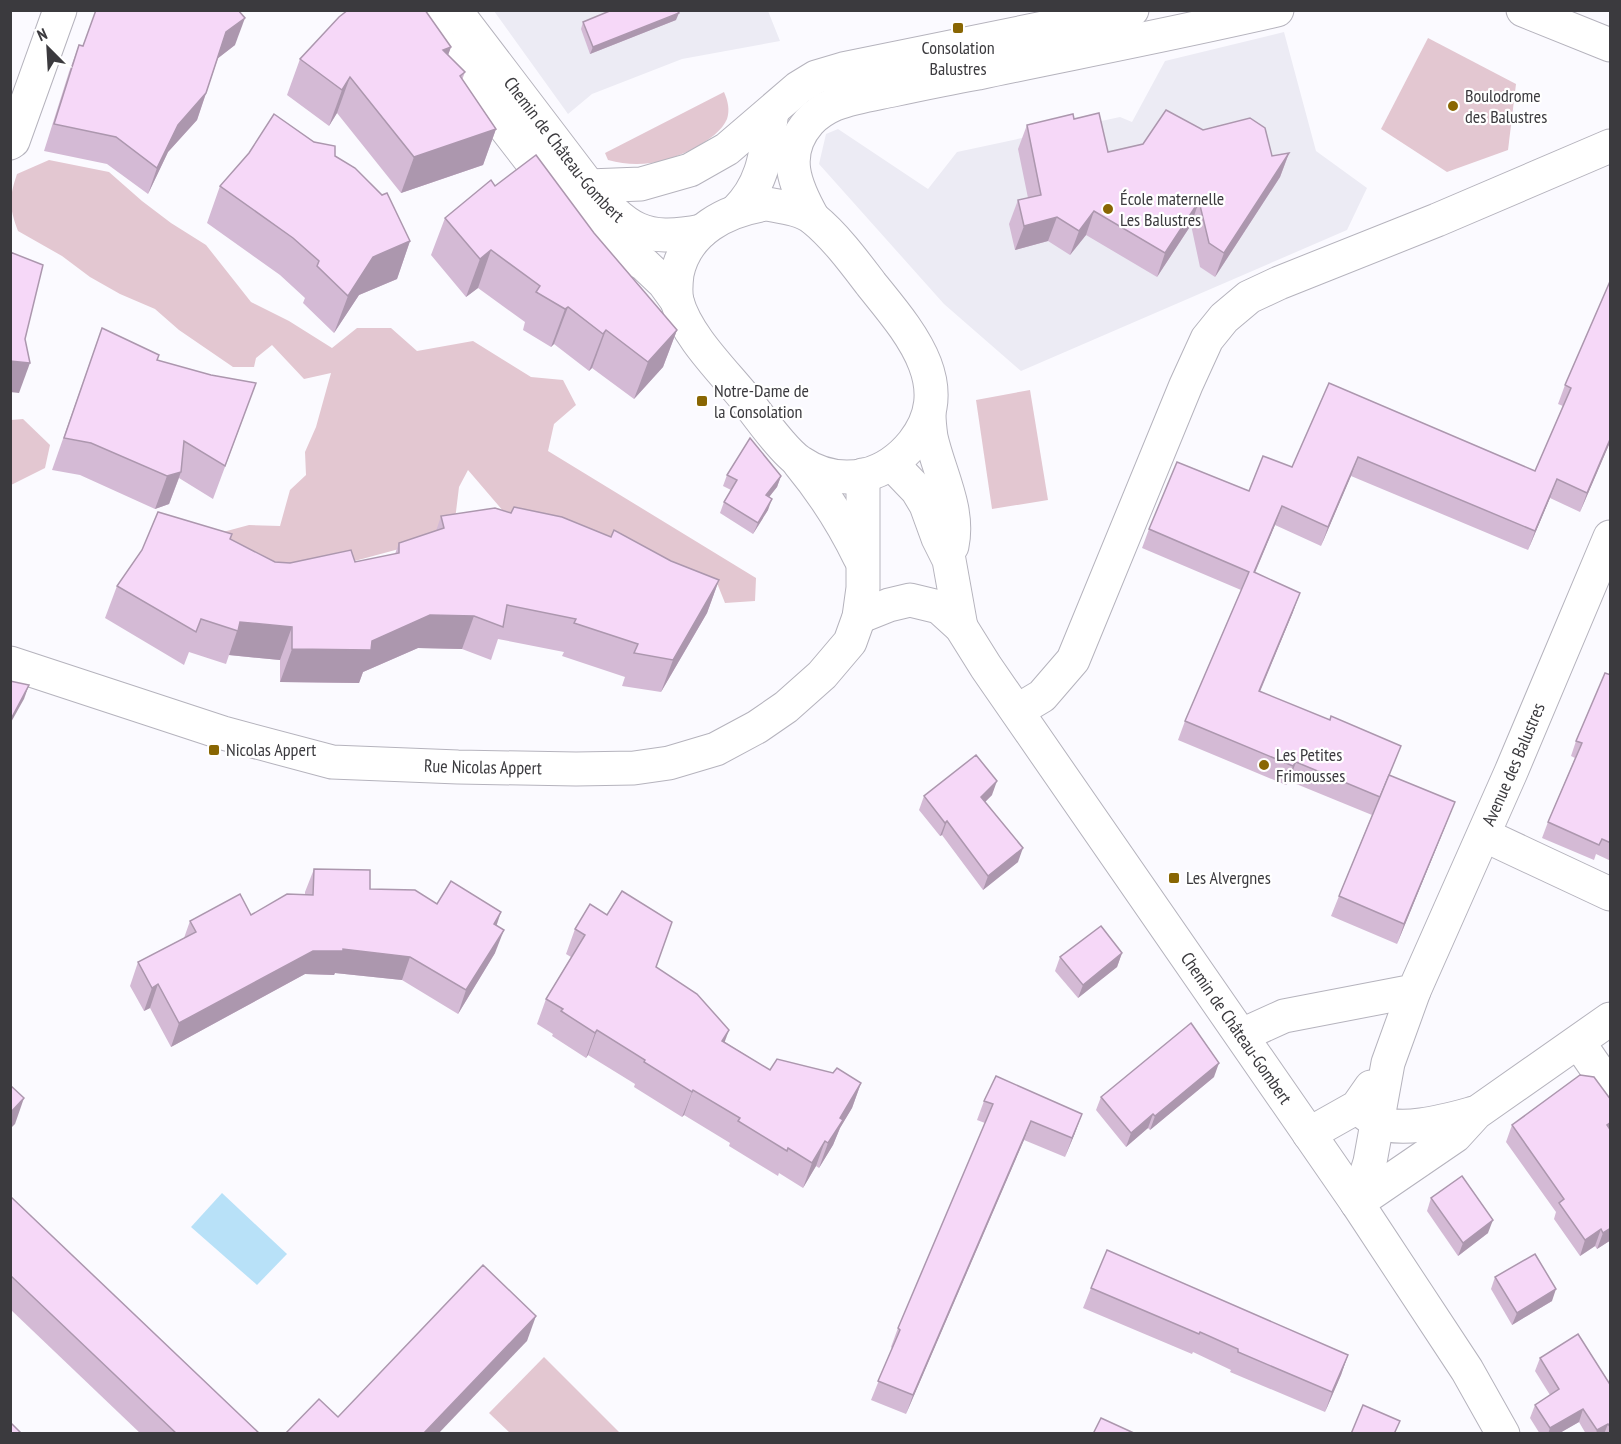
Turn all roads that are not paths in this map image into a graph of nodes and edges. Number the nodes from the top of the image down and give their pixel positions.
1 (60, 10) edge
2 (419, 10) edge
3 (455, 10) edge
4 (1132, 10) edge
5 (1277, 10) edge
6 (1523, 10) edge
7 (1611, 45) edge
8 (772, 112) junction
9 (10, 143) edge
10 (1611, 146) edge
11 (589, 186) junction
12 (736, 211) junction
13 (813, 218) junction
14 (702, 231) junction
15 (677, 301) junction
16 (928, 414) junction
17 (798, 461) junction
18 (877, 470) junction
19 (1611, 537) edge
20 (949, 560) junction
21 (864, 567) junction
22 (859, 617) junction
23 (962, 627) junction
24 (10, 663) edge
25 (1017, 711) junction
26 (1484, 835) junction
27 (1611, 894) edge
28 (1414, 991) junction
29 (1611, 1019) edge
30 (1242, 1035) junction
31 (1579, 1043) junction
32 (1611, 1088) edge
33 (1476, 1113) junction
34 (1367, 1114) junction
35 (1309, 1134) junction
36 (1356, 1203) junction
37 (1503, 1434) edge

1 - 9 street
2 - 15 street, Chemin de Château-Gombert
3 - 11 street, Chemin de Château-Gombert
4 - 8 street
5 - 13 street
6 - 7 street
8 - 11 street
8 - 12 street
10 - 25 street
11 - 14 street, Chemin de Château-Gombert
12 - 13 street
12 - 14 street
13 - 16 street
14 - 15 street
15 - 17 street, Chemin de Château-Gombert
16 - 18 street
16 - 20 street, Chemin de Château-Gombert
17 - 18 street
17 - 21 street
18 - 20 street, Chemin de Château-Gombert
18 - 21 street, Rue Nicolas Appert
19 - 26 street, Avenue des Balustres
20 - 23 street, Chemin de Château-Gombert
21 - 22 street, Rue Nicolas Appert
22 - 23 street, Chemin de Château-Gombert
22 - 24 street, Rue Nicolas Appert
23 - 25 street, Chemin de Château-Gombert
25 - 30 street, Chemin de Château-Gombert
26 - 27 street
26 - 28 street, Avenue des Balustres
28 - 30 street
28 - 34 street, Avenue des Balustres
29 - 31 street
30 - 35 street, Chemin de Château-Gombert
31 - 32 street
31 - 33 street
33 - 34 street
33 - 36 street
34 - 35 street
34 - 36 street, Avenue des Balustres
35 - 36 street, Chemin de Château-Gombert
36 - 37 street, Chemin de Château-Gombert

